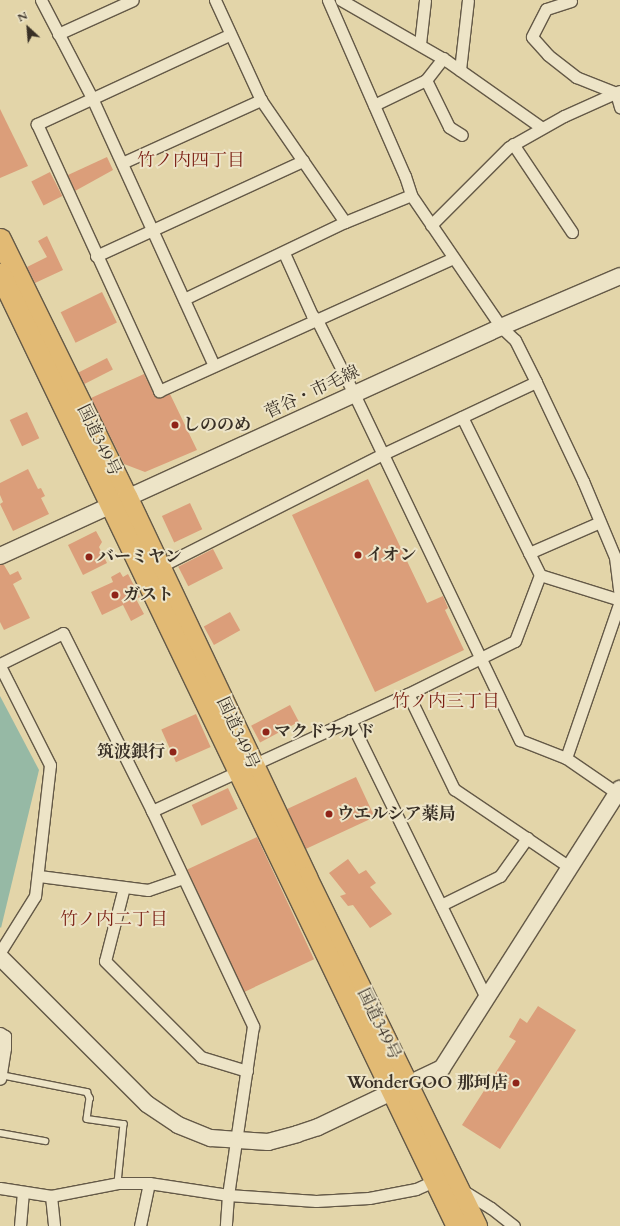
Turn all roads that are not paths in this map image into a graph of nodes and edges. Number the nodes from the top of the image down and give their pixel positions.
1 (41, 0) edge
2 (133, 0) edge
3 (215, 0) edge
4 (328, 0) edge
5 (425, 0) edge
6 (468, 0) edge
7 (344, 1) edge
8 (571, 1) edge
9 (58, 34) junction
10 (229, 35) junction
11 (420, 44) junction
12 (443, 58) junction
13 (460, 70) junction
14 (426, 80) junction
15 (618, 92) edge
16 (92, 98) junction
17 (261, 100) junction
18 (374, 105) junction
19 (620, 107) edge
20 (542, 128) junction
21 (462, 135) dead end
22 (513, 144) junction
23 (303, 161) junction
24 (122, 162) junction
25 (411, 195) junction
26 (345, 222) junction
27 (431, 225) junction
28 (152, 230) junction
29 (572, 232) dead end
30 (0, 239) edge
31 (284, 253) junction
32 (96, 256) junction
33 (453, 258) junction
34 (0, 274) edge
35 (620, 276) edge
36 (184, 299) junction
37 (317, 320) junction
38 (500, 326) junction
39 (214, 366) junction
40 (536, 382) junction
41 (354, 394) junction
42 (462, 417) junction
43 (383, 454) junction
44 (119, 501) junction
45 (600, 522) junction
46 (529, 553) junction
47 (0, 556) edge
48 (159, 567) junction
49 (540, 575) junction
50 (620, 599) edge
51 (481, 658) junction
52 (0, 665) edge
53 (408, 694) junction
54 (350, 720) junction
55 (566, 758) junction
56 (246, 769) junction
57 (619, 791) edge
58 (152, 811) junction
59 (527, 838) junction
60 (568, 867) junction
61 (39, 876) junction
62 (183, 878) junction
63 (124, 887) junction
64 (441, 905) junction
65 (0, 952) edge
66 (0, 957) edge
67 (486, 998) junction
68 (0, 1033) edge
69 (247, 1071) junction
70 (0, 1077) edge
71 (400, 1087) junction
72 (0, 1133) edge
73 (238, 1140) junction
74 (45, 1141) dead end
75 (434, 1181) junction
76 (118, 1183) junction
77 (150, 1183) junction
78 (457, 1187) junction
79 (0, 1188) edge
80 (23, 1192) junction
81 (228, 1195) junction
82 (51, 1196) junction
83 (20, 1226) edge
84 (54, 1226) edge
85 (140, 1226) edge
86 (226, 1226) edge
87 (457, 1226) edge
88 (476, 1226) edge
89 (514, 1226) edge

1 - 9 street
2 - 9 street
3 - 10 street
4 - 18 street
5 - 11 street
6 - 13 street
7 - 11 street
8 - 15 street
9 - 16 street
10 - 16 street
10 - 17 street
11 - 12 street
12 - 13 street
12 - 14 street
13 - 20 street
14 - 18 street
14 - 21 street
15 - 19 street
15 - 20 street
16 - 24 street
16 - 32 street
17 - 23 street
17 - 24 street
18 - 25 street
20 - 22 street
22 - 27 street
22 - 29 street
23 - 26 street
23 - 28 street
24 - 28 street
25 - 26 street
25 - 27 street
26 - 31 street
27 - 33 street
28 - 32 street
28 - 36 street
30 - 44 highway, 国道349号
31 - 36 street
31 - 37 street
32 - 39 street
33 - 37 street
33 - 38 street
34 - 44 highway, 国道349号
35 - 38 street, 菅谷・市毛線
36 - 39 street
37 - 39 street
37 - 41 street
38 - 40 street
38 - 41 street, 菅谷・市毛線
40 - 42 street
40 - 45 street
41 - 43 street
41 - 44 street, 菅谷・市毛線
42 - 43 street
42 - 46 street
43 - 48 street
43 - 51 street
44 - 47 street, 菅谷・市毛線
44 - 48 highway, 国道349号
44 - 56 highway, 国道349号
45 - 46 street
45 - 50 street
46 - 49 street
48 - 56 highway, 国道349号
49 - 50 street
49 - 51 street
50 - 55 street
51 - 53 street
51 - 55 street
52 - 58 street
52 - 61 street
53 - 54 street
53 - 59 street
54 - 56 street
54 - 64 street
55 - 57 street
56 - 58 street
56 - 71 highway, 国道349号
57 - 60 street
58 - 62 street
59 - 60 street
59 - 64 street
60 - 67 street
61 - 63 street
61 - 65 street
62 - 63 street
62 - 69 street
63 - 69 street
64 - 67 street
66 - 73 street
67 - 71 street
68 - 70 street
69 - 73 street
70 - 76 lane
71 - 73 street
71 - 75 highway, 国道349号
71 - 78 highway, 国道349号
72 - 74 lane
73 - 81 street
75 - 81 street
75 - 87 highway, 国道349号
76 - 77 street
76 - 82 street
77 - 81 street
77 - 85 street
78 - 88 highway, 国道349号
78 - 89 street
79 - 80 street
80 - 82 street
80 - 83 street
81 - 86 street
82 - 84 street

